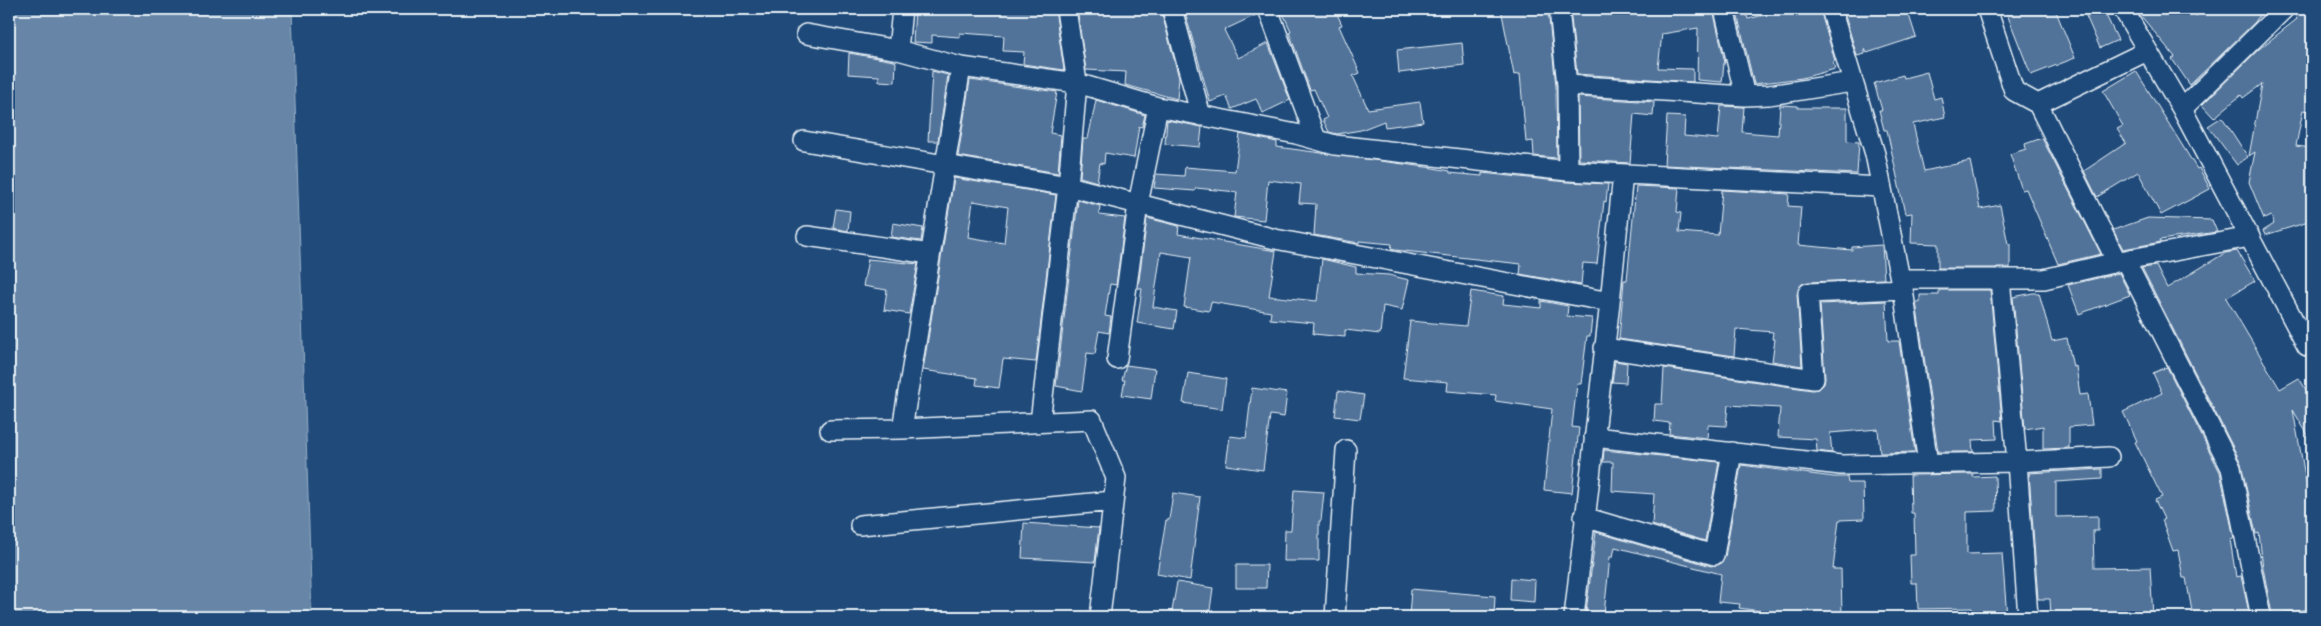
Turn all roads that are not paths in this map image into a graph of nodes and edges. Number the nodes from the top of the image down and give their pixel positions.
1 (902, 9) edge
2 (1066, 9) edge
3 (1172, 9) edge
4 (1268, 9) edge
5 (1559, 9) edge
6 (1724, 9) edge
7 (1831, 9) edge
8 (1987, 9) edge
9 (2123, 9) edge
10 (2284, 9) edge
11 (806, 34) dead end
12 (898, 50) junction
13 (2147, 51) junction
14 (961, 67) junction
15 (1852, 82) junction
16 (1077, 83) junction
17 (1567, 85) junction
18 (1745, 96) junction
19 (2038, 104) junction
20 (1158, 108) junction
21 (2182, 109) junction
22 (1201, 116) junction
23 (1316, 139) junction
24 (804, 141) dead end
25 (945, 166) junction
26 (1568, 171) junction
27 (1623, 174) junction
28 (1068, 186) junction
29 (1881, 187) junction
30 (1138, 204) junction
31 (807, 236) dead end
32 (2250, 237) junction
33 (930, 254) junction
34 (2121, 261) junction
35 (2000, 279) junction
36 (1901, 284) junction
37 (1610, 302) junction
38 (1604, 348) junction
39 (2310, 350) edge
40 (1117, 359) dead end
41 (1040, 422) junction
42 (902, 429) junction
43 (830, 430) dead end
44 (1594, 437) junction
45 (1346, 450) dead end
46 (1732, 452) junction
47 (2109, 457) dead end
48 (2017, 462) junction
49 (1928, 464) junction
50 (1113, 501) junction
51 (1584, 517) junction
52 (860, 525) dead end
53 (1100, 617) edge
54 (1335, 617) edge
55 (1574, 617) edge
56 (2028, 617) edge
57 (2260, 617) edge

1 - 12 street
2 - 16 street
3 - 22 street
4 - 23 street
5 - 17 street
6 - 18 street
7 - 15 street
8 - 19 street
9 - 13 street
10 - 21 street
11 - 12 street
12 - 14 street
13 - 19 street
13 - 21 street
14 - 16 street
14 - 25 street
15 - 18 street
15 - 29 street
16 - 20 street
16 - 28 street
17 - 18 street
17 - 26 street
19 - 34 street
20 - 22 street
20 - 30 street
21 - 32 street
22 - 23 street
23 - 26 street
24 - 25 street
25 - 28 street
25 - 33 street
26 - 27 street
27 - 29 street
27 - 37 street
28 - 30 street
28 - 41 street
29 - 36 street
30 - 37 street
30 - 40 street
31 - 33 street
32 - 34 street
32 - 39 street
33 - 42 street
34 - 35 street
34 - 57 street
35 - 36 street
35 - 48 street
36 - 38 street
36 - 49 street
37 - 38 street
38 - 44 street
41 - 42 street
41 - 50 street
42 - 43 street
44 - 46 street
44 - 51 street
45 - 54 street
46 - 49 street
46 - 51 street
47 - 48 street
48 - 49 street
48 - 56 street
50 - 52 street
50 - 53 street
51 - 55 street

